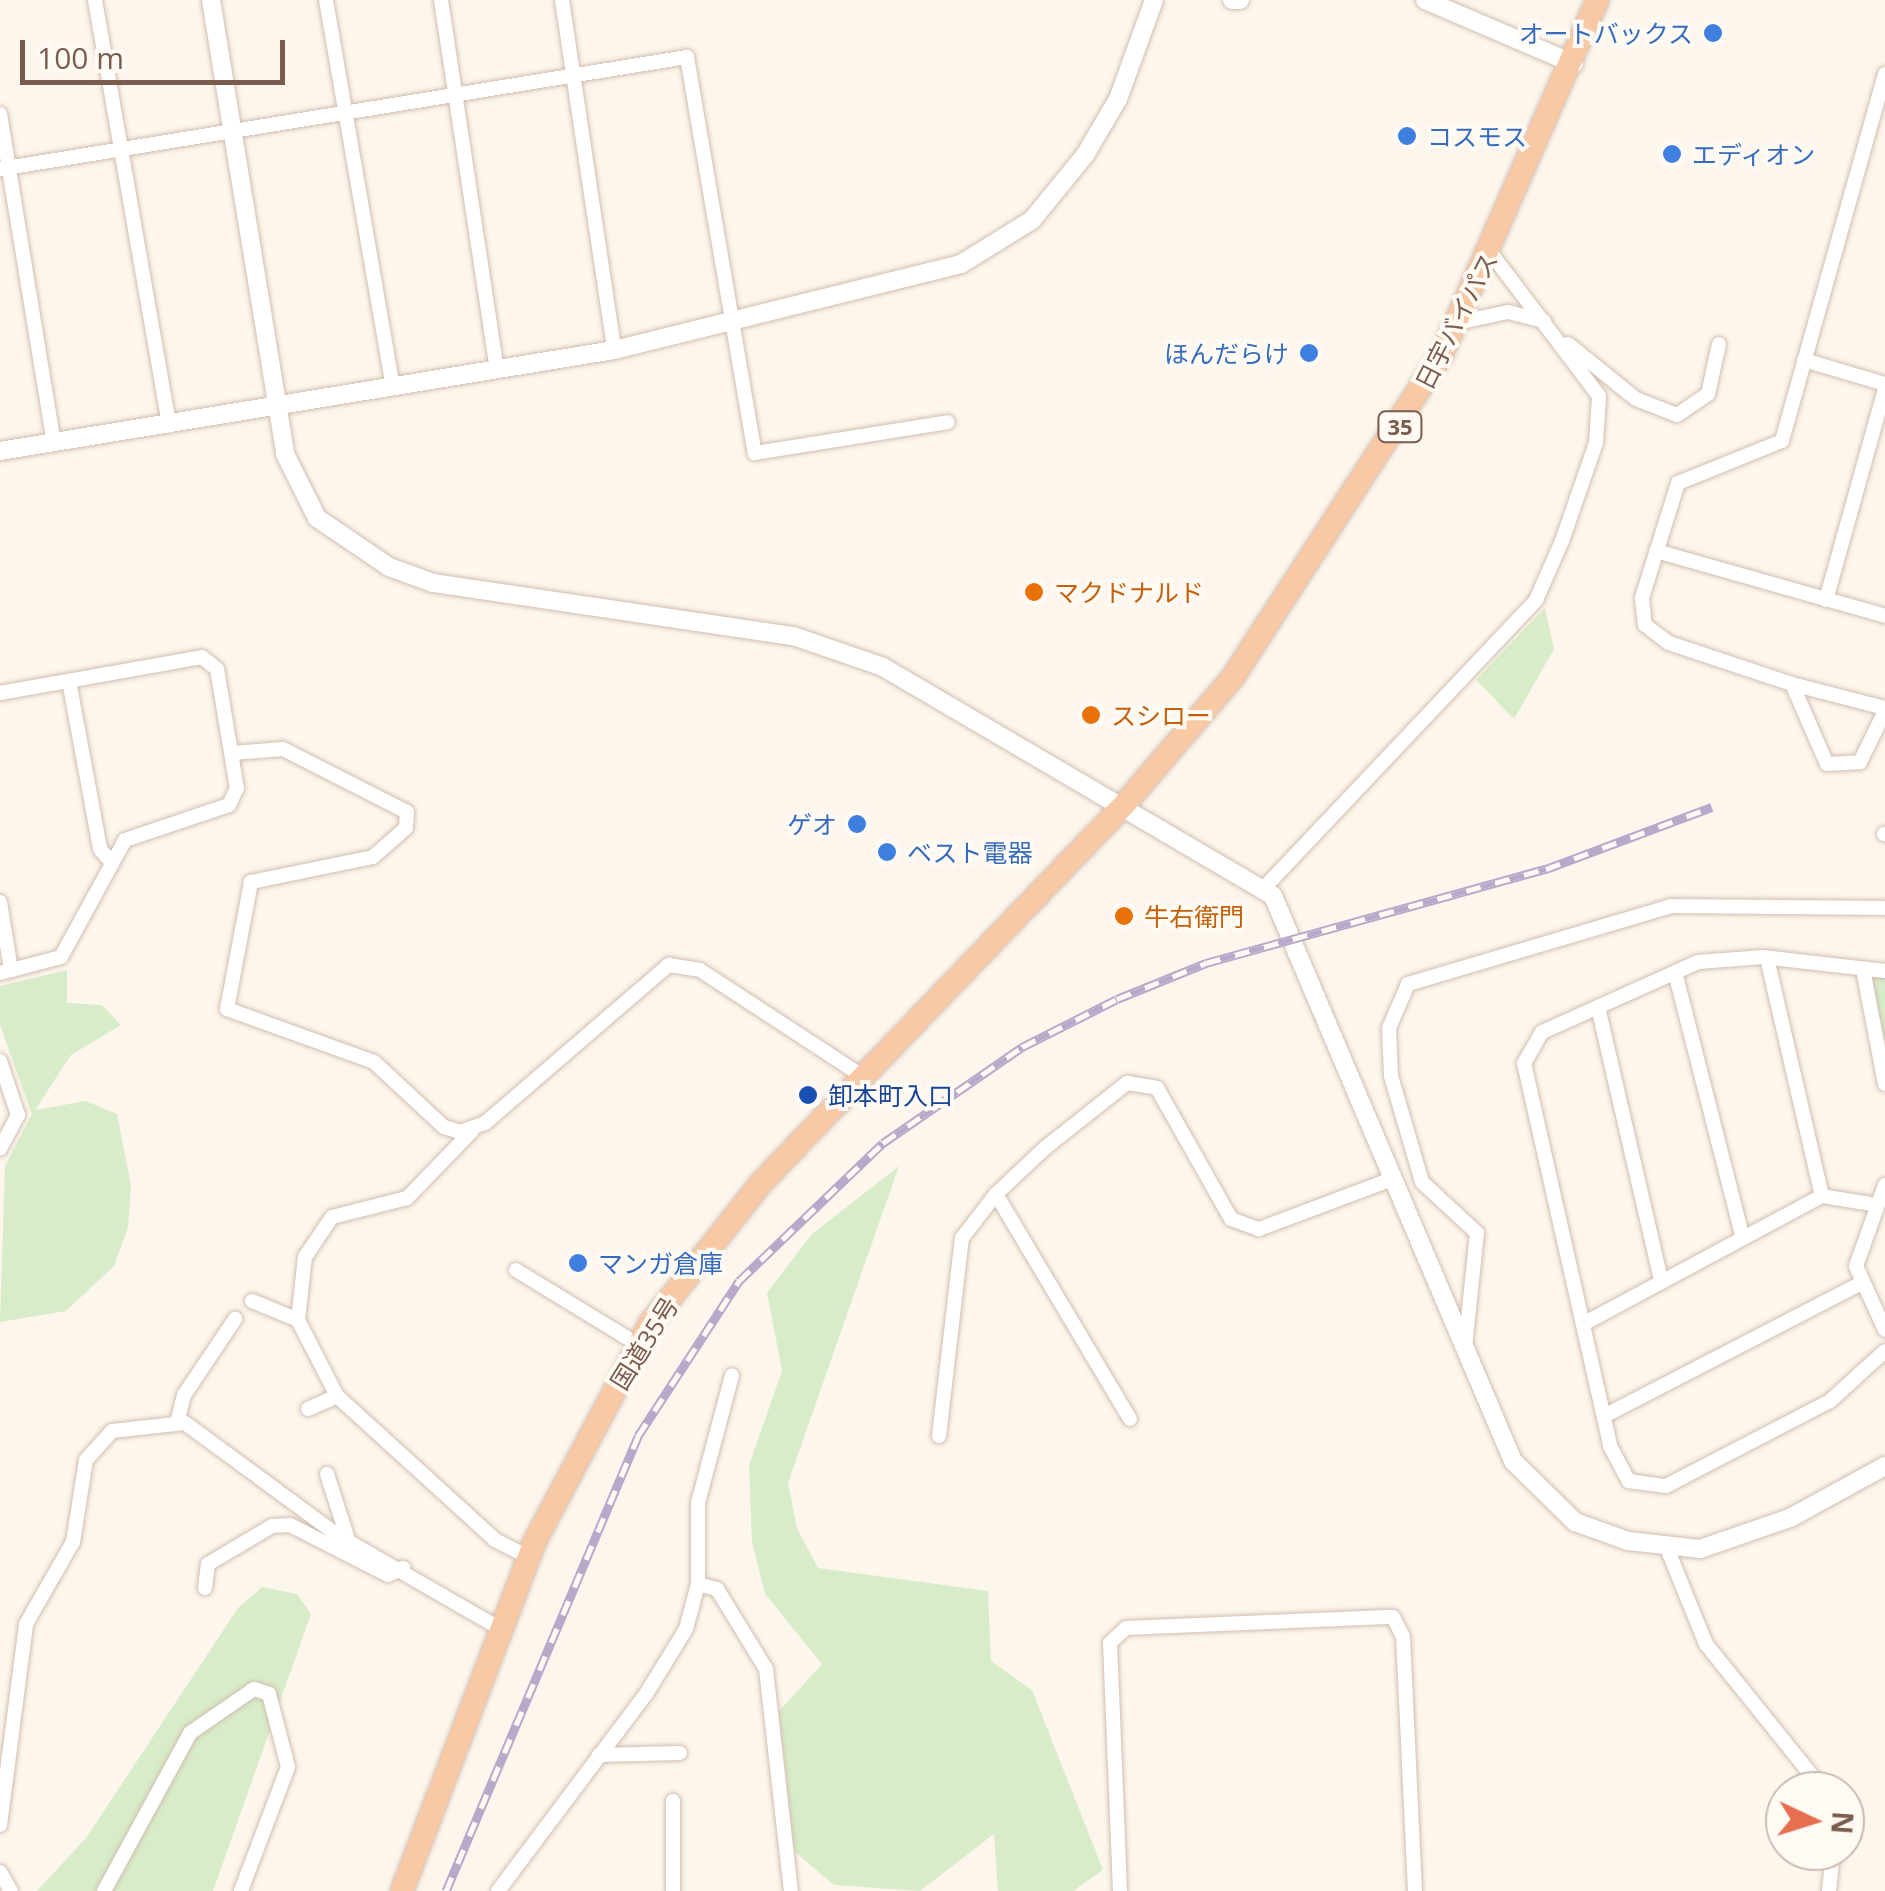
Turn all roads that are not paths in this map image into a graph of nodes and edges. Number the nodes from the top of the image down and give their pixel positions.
1 (96, 0) edge
2 (211, 0) edge
3 (326, 0) edge
4 (441, 0) edge
5 (562, 0) edge
6 (1154, 0) edge
7 (1232, 0) edge
8 (1240, 0) edge
9 (1425, 0) edge
10 (1596, 0) edge
11 (1574, 64) junction
12 (575, 73) junction
13 (1885, 74) edge
14 (457, 93) junction
15 (1882, 96) edge
16 (348, 111) junction
17 (0, 114) edge
18 (233, 129) junction
19 (118, 147) junction
20 (4, 168) edge
21 (1492, 253) junction
22 (729, 314) junction
23 (1545, 321) junction
24 (1457, 323) junction
25 (1564, 340) junction
26 (1719, 344) dead end
27 (614, 350) junction
28 (1804, 360) junction
29 (497, 370) junction
30 (1885, 386) edge
31 (394, 388) junction
32 (277, 410) junction
33 (948, 422) dead end
34 (168, 426) junction
35 (54, 442) junction
36 (0, 452) edge
37 (1656, 551) junction
38 (1826, 600) junction
39 (1885, 616) edge
40 (70, 681) junction
41 (1792, 684) junction
42 (0, 693) edge
43 (1885, 710) edge
44 (232, 753) junction
45 (1868, 754) junction
46 (1885, 762) edge
47 (1123, 806) junction
48 (112, 864) junction
49 (1263, 889) junction
50 (0, 902) edge
51 (1885, 908) edge
52 (1768, 958) junction
53 (1863, 968) junction
54 (1885, 971) edge
55 (6, 972) edge
56 (1676, 976) junction
57 (1598, 1008) junction
58 (0, 1061) edge
59 (862, 1076) junction
60 (1885, 1084) edge
61 (472, 1130) junction
62 (0, 1150) edge
63 (1392, 1179) junction
64 (1885, 1185) edge
65 (996, 1194) junction
66 (1822, 1196) junction
67 (1877, 1206) junction
68 (1742, 1235) junction
69 (516, 1270) dead end
70 (1661, 1280) junction
71 (1858, 1286) junction
72 (252, 1301) dead end
73 (236, 1319) dead end
74 (298, 1320) junction
75 (1584, 1323) junction
76 (1885, 1330) edge
77 (639, 1345) junction
78 (1464, 1351) junction
79 (1885, 1351) edge
80 (732, 1375) dead end
81 (337, 1396) junction
82 (308, 1408) dead end
83 (1604, 1416) junction
84 (1130, 1419) dead end
85 (177, 1424) junction
86 (939, 1436) dead end
87 (1885, 1466) edge
88 (326, 1474) dead end
89 (348, 1540) junction
90 (1667, 1548) junction
91 (529, 1557) junction
92 (403, 1568) junction
93 (698, 1584) junction
94 (205, 1588) dead end
95 (502, 1629) junction
96 (680, 1753) dead end
97 (599, 1755) junction
98 (1808, 1771) edge
99 (673, 1802) dead end
100 (0, 1825) edge
101 (0, 1872) edge
102 (11, 1891) edge
103 (104, 1891) edge
104 (241, 1891) edge
105 (402, 1891) edge
106 (498, 1891) edge
107 (673, 1891) edge
108 (791, 1891) edge
109 (1120, 1891) edge
110 (1416, 1891) edge

1 - 19 street
2 - 18 street
3 - 16 street
4 - 14 street
5 - 12 street
6 - 22 street
7 - 8 street
9 - 11 street
10 - 11 highway, 日宇バイパス / 35
11 - 21 highway, 日宇バイパス / 35
12 - 14 street
12 - 22 street
12 - 27 street
13 - 15 street
14 - 16 street
14 - 29 street
15 - 28 street
16 - 18 street
16 - 31 street
17 - 20 street
18 - 19 street
18 - 32 street
19 - 20 street
19 - 34 street
20 - 35 street
21 - 23 street
21 - 24 highway, 日宇バイパス / 35
22 - 27 street
22 - 33 street
23 - 24 street
23 - 25 street
24 - 47 highway, 日宇バイパス / 35
25 - 26 street
25 - 49 street
27 - 29 street
28 - 30 street
28 - 37 street
29 - 31 street
30 - 38 street
31 - 32 street
32 - 34 street
32 - 47 street
34 - 35 street
35 - 36 street
37 - 38 street
37 - 41 street
38 - 39 street
40 - 42 street
40 - 44 street
40 - 48 street
41 - 43 street
41 - 45 street
43 - 45 street
44 - 48 street
44 - 61 street
45 - 46 street
47 - 49 street
47 - 59 highway, 国道35号 / 35
48 - 55 street
49 - 63 street
50 - 55 street
51 - 78 street
52 - 53 street
52 - 56 street
52 - 66 street
53 - 54 street
53 - 60 street
56 - 57 street
56 - 68 street
57 - 70 street
57 - 75 street
58 - 62 street
59 - 61 street
59 - 77 highway, 国道35号 / 35
61 - 74 street
63 - 65 street
63 - 78 street
64 - 67 street
65 - 84 street
65 - 86 street
66 - 67 street
66 - 68 street
67 - 71 street
68 - 70 street
69 - 77 street
70 - 75 street
71 - 76 street
71 - 83 street
72 - 74 street
73 - 85 street
74 - 81 street
75 - 83 street
77 - 91 highway, 国道35号 / 35
78 - 90 street
79 - 83 street
80 - 93 street
81 - 82 street
81 - 91 street
85 - 89 street
85 - 100 street
87 - 90 street
88 - 89 street
89 - 92 street
90 - 98 street
91 - 95 highway, 国道35号 / 35
92 - 94 street
92 - 95 street
93 - 97 street
93 - 108 street
95 - 105 highway, 国道35号 / 35
96 - 97 street
97 - 106 street
99 - 107 street
101 - 102 street
103 - 104 street
109 - 110 street

